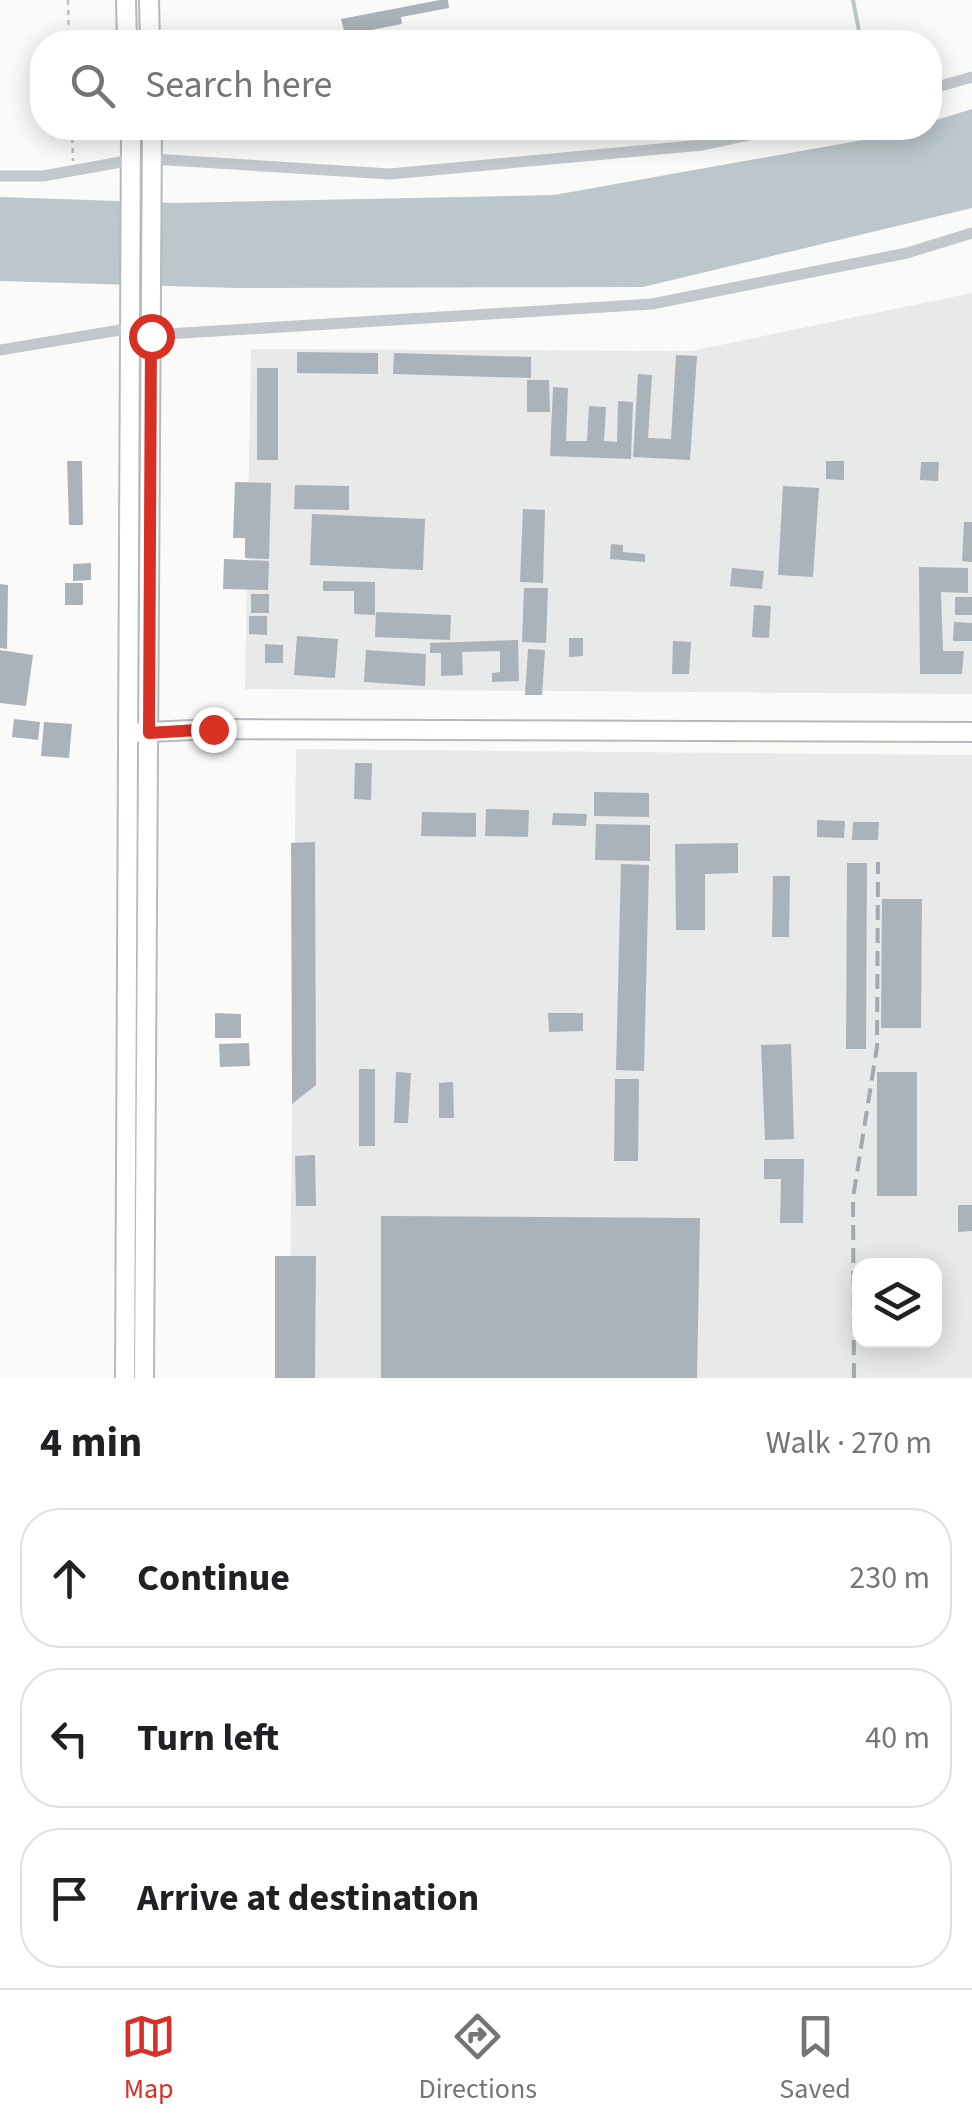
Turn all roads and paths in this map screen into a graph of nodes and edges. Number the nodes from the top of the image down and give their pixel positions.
1 (68, 0) edge
2 (126, 0) edge
3 (149, 0) edge
4 (69, 30) edge
5 (127, 30) edge
6 (150, 30) edge
7 (972, 77) edge
8 (942, 86) edge
9 (72, 140) edge
10 (134, 140) edge
11 (149, 140) edge
12 (726, 140) edge
13 (142, 169) junction
14 (73, 172) junction
15 (0, 176) edge
16 (972, 233) edge
17 (142, 326) junction
18 (0, 350) edge
19 (129, 732) junction
20 (972, 732) edge
21 (149, 733) junction
22 (125, 1378) edge
23 (144, 1378) edge

1 - 4 path
2 - 5 main road
3 - 6 main road
7 - 8 street
9 - 14 path
10 - 13 main road
11 - 13 main road
12 - 13 street
13 - 14 street
13 - 17 main road
14 - 15 street
16 - 17 street
17 - 18 street
17 - 19 main road
17 - 21 main road
19 - 21 main road
19 - 22 main road
20 - 21 main road
21 - 23 main road

